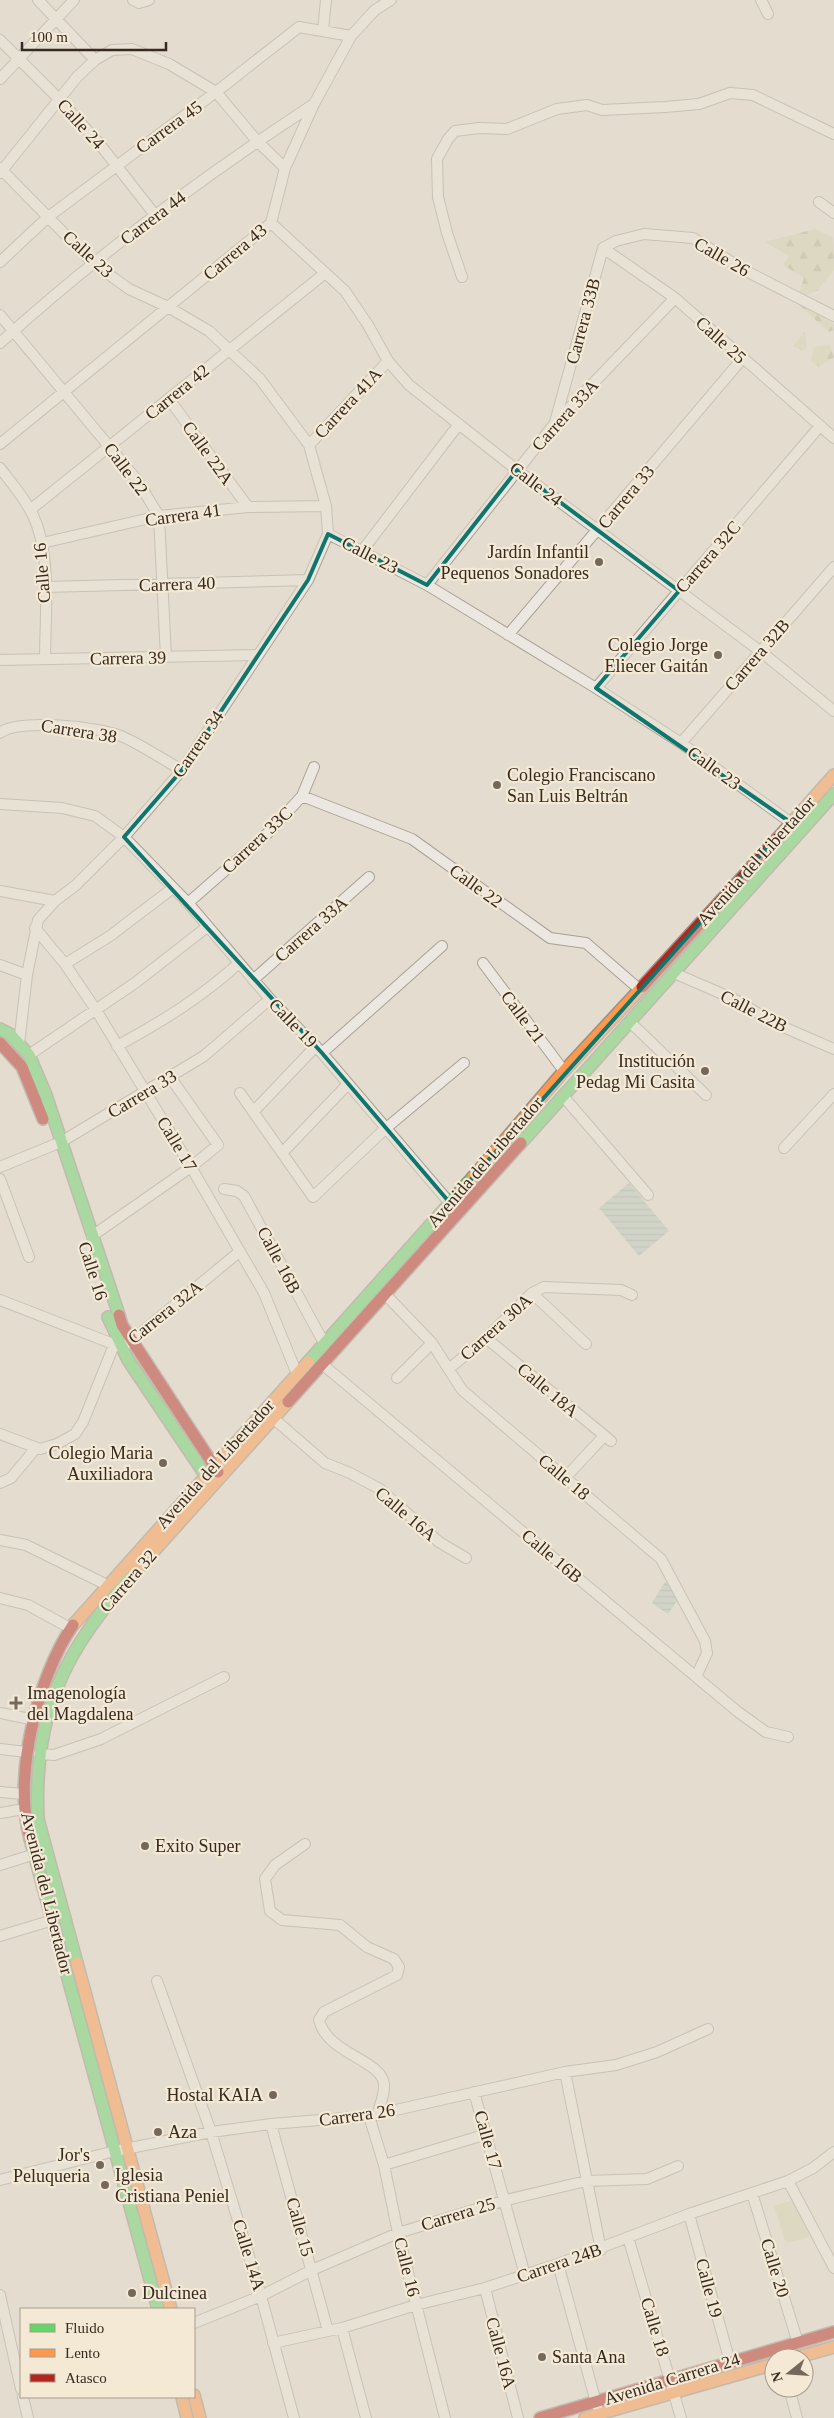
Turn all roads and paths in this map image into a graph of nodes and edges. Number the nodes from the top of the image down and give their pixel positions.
1 (38, 0) edge
2 (74, 0) edge
3 (133, 0) edge
4 (149, 0) edge
5 (326, 0) edge
6 (390, 0) edge
7 (761, 0) edge
8 (768, 14) dead end
9 (56, 19) junction
10 (323, 31) junction
11 (351, 36) junction
12 (0, 40) edge
13 (18, 59) junction
14 (95, 60) junction
15 (0, 79) edge
16 (216, 92) junction
17 (60, 100) junction
18 (314, 104) junction
19 (834, 134) edge
20 (257, 141) junction
21 (116, 165) junction
22 (286, 168) junction
23 (1, 171) edge
24 (819, 202) dead end
25 (834, 213) edge
26 (155, 215) junction
27 (48, 217) junction
28 (270, 223) junction
29 (603, 248) junction
30 (0, 262) edge
31 (93, 263) junction
32 (324, 274) junction
33 (462, 277) dead end
34 (675, 298) junction
35 (168, 307) junction
36 (0, 315) edge
37 (834, 316) edge
38 (14, 331) junction
39 (0, 343) edge
40 (229, 350) junction
41 (742, 359) junction
42 (388, 361) junction
43 (64, 392) junction
44 (169, 399) junction
45 (555, 423) junction
46 (458, 424) junction
47 (820, 426) junction
48 (834, 438) edge
49 (0, 444) edge
50 (309, 445) junction
51 (110, 446) junction
52 (0, 468) edge
53 (517, 470) junction
54 (326, 506) junction
55 (248, 507) junction
56 (30, 510) junction
57 (159, 516) junction
58 (598, 531) junction
59 (328, 534) junction
60 (42, 543) junction
61 (362, 551) junction
62 (834, 568) edge
63 (308, 580) junction
64 (162, 584) junction
65 (427, 585) junction
66 (45, 587) junction
67 (679, 591) junction
68 (508, 635) junction
69 (760, 651) junction
70 (256, 656) junction
71 (166, 657) junction
72 (45, 659) junction
73 (0, 660) edge
74 (596, 688) junction
75 (834, 712) edge
76 (0, 733) edge
77 (681, 743) junction
78 (314, 767) dead end
79 (182, 770) junction
80 (834, 775) edge
81 (834, 794) edge
82 (302, 796) junction
83 (0, 804) edge
84 (790, 822) junction
85 (124, 837) junction
86 (369, 877) dead end
87 (173, 888) junction
88 (0, 891) edge
89 (55, 901) junction
90 (188, 903) junction
91 (208, 927) junction
92 (35, 928) junction
93 (442, 946) dead end
94 (239, 963) junction
95 (483, 963) dead end
96 (65, 964) junction
97 (0, 965) edge
98 (674, 973) junction
99 (27, 975) junction
100 (253, 980) junction
101 (639, 989) junction
102 (270, 999) junction
103 (96, 1010) junction
104 (630, 1022) junction
105 (0, 1029) edge
106 (0, 1044) edge
107 (19, 1044) junction
108 (117, 1046) junction
109 (834, 1049) edge
110 (319, 1050) junction
111 (29, 1055) junction
112 (464, 1063) dead end
113 (564, 1071) junction
114 (170, 1077) junction
115 (348, 1084) junction
116 (145, 1092) junction
117 (240, 1093) dead end
118 (834, 1094) edge
119 (706, 1095) dead end
120 (563, 1096) junction
121 (253, 1112) junction
122 (385, 1128) junction
123 (56, 1144) junction
124 (784, 1148) dead end
125 (282, 1153) junction
126 (0, 1167) edge
127 (190, 1167) junction
128 (0, 1179) edge
129 (224, 1189) dead end
130 (648, 1194) dead end
131 (450, 1203) junction
132 (458, 1213) junction
133 (92, 1236) junction
134 (240, 1252) junction
135 (29, 1257) dead end
136 (532, 1293) junction
137 (385, 1294) junction
138 (632, 1295) dead end
139 (0, 1300) edge
140 (486, 1338) junction
141 (432, 1342) junction
142 (324, 1343) junction
143 (122, 1344) junction
144 (586, 1344) dead end
145 (322, 1364) junction
146 (450, 1368) junction
147 (296, 1374) junction
148 (397, 1378) dead end
149 (273, 1418) junction
150 (0, 1434) edge
151 (36, 1448) junction
152 (214, 1465) junction
153 (205, 1475) junction
154 (221, 1476) junction
155 (565, 1478) junction
156 (0, 1483) edge
157 (213, 1486) junction
158 (0, 1540) edge
159 (466, 1558) dead end
160 (107, 1585) junction
161 (0, 1598) edge
162 (70, 1628) junction
163 (224, 1677) dead end
164 (696, 1677) junction
165 (54, 1699) joint
166 (0, 1713) edge
167 (35, 1720) junction
168 (788, 1736) dead end
169 (0, 1749) edge
170 (33, 1753) junction
171 (0, 1792) edge
172 (24, 1794) junction
173 (24, 1809) junction
174 (0, 1812) edge
175 (305, 1844) dead end
176 (35, 1854) junction
177 (0, 1865) edge
178 (53, 1920) junction
179 (0, 1936) edge
180 (158, 1981) dead end
181 (708, 2029) dead end
182 (565, 2072) junction
183 (474, 2092) junction
184 (373, 2116) junction
185 (271, 2124) junction
186 (211, 2132) junction
187 (487, 2134) junction
188 (128, 2148) junction
189 (115, 2151) junction
190 (834, 2152) edge
191 (384, 2165) junction
192 (678, 2166) dead end
193 (0, 2180) edge
194 (586, 2181) junction
195 (788, 2181) junction
196 (752, 2193) junction
197 (506, 2200) junction
198 (689, 2214) junction
199 (398, 2233) junction
200 (628, 2237) junction
201 (601, 2250) junction
202 (558, 2264) junction
203 (834, 2268) edge
204 (312, 2270) junction
205 (525, 2275) junction
206 (484, 2288) junction
207 (0, 2295) edge
208 (262, 2296) junction
209 (416, 2305) junction
210 (158, 2308) edge
211 (171, 2308) edge
212 (195, 2323) edge
213 (342, 2328) junction
214 (328, 2331) junction
215 (834, 2332) edge
216 (273, 2343) junction
217 (798, 2343) junction
218 (834, 2347) edge
219 (814, 2353) edge
220 (730, 2362) junction
221 (764, 2367) edge
222 (670, 2380) junction
223 (20, 2385) edge
224 (674, 2393) junction
225 (23, 2398) edge
226 (182, 2398) edge
227 (195, 2398) edge
228 (792, 2398) edge
229 (595, 2402) junction
230 (600, 2414) junction
231 (553, 2416) edge
232 (28, 2418) edge
233 (187, 2418) edge
234 (200, 2418) edge
235 (294, 2418) edge
236 (366, 2418) edge
237 (445, 2418) edge
238 (518, 2418) edge
239 (540, 2418) edge
240 (585, 2418) edge
241 (681, 2418) edge
242 (797, 2418) edge

1 - 9 street
2 - 9 street
3 - 4 street
5 - 10 street
6 - 11 street, Carrera 43
7 - 8 street
9 - 13 street
9 - 14 street
10 - 11 street, Carrera 45
10 - 16 street, Carrera 45
11 - 18 street, Carrera 43
12 - 13 street, Calle 24
13 - 15 street
13 - 17 street, Calle 24
14 - 16 street
14 - 17 street
16 - 20 street
16 - 21 street, Carrera 45
17 - 21 street, Calle 24
17 - 23 street
18 - 20 street, Carrera 44
18 - 22 street, Carrera 43
19 - 33 street
20 - 22 street
20 - 26 street, Carrera 44
21 - 26 street, Calle 24
21 - 27 street, Carrera 45
22 - 28 street, Carrera 43
23 - 27 street, Calle 23
24 - 25 street
26 - 31 street, Carrera 44
27 - 30 street, Carrera 45
27 - 31 street, Calle 23
28 - 32 street, Calle 24
28 - 35 street, Carrera 43
29 - 34 street, Calle 25
29 - 37 street, Calle 26
29 - 45 street, Carrera 33B
31 - 35 street, Calle 23
31 - 38 street, Carrera 44
32 - 40 street, Carrera 42
32 - 42 street, Calle 24
34 - 41 street, Calle 25
34 - 45 street, Carrera 33A
35 - 40 street, Calle 23
35 - 43 street, Carrera 43
36 - 38 street, Calle 22
38 - 39 street, Carrera 44
38 - 43 street, Calle 22
40 - 44 street, Carrera 42
40 - 50 street, Calle 23
41 - 47 street, Calle 25
41 - 58 street, Carrera 33
42 - 46 street, Calle 24
42 - 50 street, Carrera 41A
43 - 49 street, Carrera 43
43 - 51 street, Calle 22
44 - 51 street, Carrera 42
44 - 55 street, Calle 22A
45 - 53 street, Carrera 33A
46 - 53 street, Calle 24
46 - 61 street
47 - 48 street, Calle 25
47 - 67 street, Carrera 32C
50 - 54 street, Calle 23
51 - 56 street, Carrera 42
51 - 57 street, Calle 22
52 - 56 street, Calle 16
53 - 58 street, Calle 24
53 - 65 street, Carrera 33A
54 - 55 street, Carrera 41
54 - 59 street, Calle 23
55 - 57 street, Carrera 41
56 - 60 street, Calle 16
57 - 60 street, Carrera 41
57 - 64 street, Calle 22
58 - 67 street, Calle 24
58 - 68 street, Carrera 33
59 - 61 street, Calle 23
59 - 63 street, Carrera 34
60 - 66 street, Calle 16
61 - 65 street, Calle 23
62 - 69 street, Carrera 32B
63 - 64 street, Carrera 40
63 - 70 street, Carrera 34
64 - 66 street, Carrera 40
64 - 71 street, Calle 22
65 - 68 street, Calle 23
66 - 72 street, Calle 16
67 - 69 street, Calle 24
67 - 74 street, Carrera 32C
68 - 74 street, Calle 23
69 - 75 street, Calle 24
69 - 77 street, Carrera 32B
70 - 71 street, Carrera 39
70 - 79 street, Carrera 34
71 - 72 street, Carrera 39
72 - 73 street, Carrera 39
74 - 77 street, Calle 23
76 - 79 street, Carrera 38
77 - 84 street, Calle 23
78 - 82 street, Carrera 33C
79 - 85 street, Carrera 34
80 - 84 main road, Avenida del Libertador
81 - 98 main road, Avenida del Libertador
82 - 90 street, Carrera 33C
82 - 101 street, Calle 22
83 - 85 street, Calle 19
84 - 101 main road, Avenida del Libertador
85 - 87 street, Calle 19
85 - 89 street, Carrera 34
86 - 100 street, Carrera 33A
87 - 90 street, Calle 19
87 - 96 street
88 - 89 street
89 - 92 street, Carrera 34
90 - 91 street, Calle 19
91 - 94 street, Calle 19
91 - 103 street
92 - 96 street, Calle 17
92 - 99 street
93 - 110 street
94 - 100 street, Calle 19
94 - 108 street
95 - 113 street, Calle 21
96 - 103 street, Calle 17
97 - 99 street
98 - 104 main road, Avenida del Libertador
98 - 109 street, Calle 22B
99 - 107 street
100 - 102 street, Calle 19
101 - 113 main road, Avenida del Libertador
102 - 110 street, Calle 19
102 - 114 street, Carrera 33
103 - 108 street, Calle 17
103 - 111 street
104 - 119 street
104 - 120 main road, Avenida del Libertador
105 - 107 main road, Calle 16
106 - 123 main road, Calle 16
107 - 111 main road, Calle 16
108 - 116 street, Calle 17
110 - 115 street, Calle 19
110 - 121 street
111 - 123 main road, Calle 16
112 - 122 street
113 - 131 main road, Avenida del Libertador
114 - 116 street, Carrera 33
114 - 127 street
115 - 122 street, Calle 19
115 - 125 street
116 - 123 street, Carrera 33
116 - 127 street, Calle 17
117 - 121 street
118 - 124 street
120 - 130 street
120 - 132 main road, Avenida del Libertador
121 - 125 street
122 - 125 street
122 - 131 street, Calle 19
123 - 126 street, Carrera 33
123 - 133 main road, Calle 16
123 - 143 main road, Calle 16
127 - 133 street
127 - 134 street, Calle 17
128 - 135 street
129 - 142 street, Calle 16B
131 - 132 street, Calle 19
131 - 142 main road, Avenida del Libertador
132 - 137 main road, Avenida del Libertador
133 - 143 main road, Calle 16
134 - 143 street, Carrera 32A
134 - 147 street, Calle 17
136 - 138 street, Carrera 30A
136 - 140 street, Carrera 30A
136 - 144 street
137 - 141 street, Calle 18
137 - 145 main road, Avenida del Libertador
139 - 143 street, Carrera 32A
140 - 146 street, Carrera 30A
140 - 155 street, Calle 18A
141 - 146 street, Calle 18
141 - 148 street
142 - 147 main road, Avenida del Libertador
143 - 151 street
143 - 152 main road, Calle 16
143 - 153 main road, Calle 16
145 - 149 main road, Avenida del Libertador
145 - 164 street, Calle 16B
146 - 155 street, Calle 18
147 - 152 main road, Avenida del Libertador
149 - 154 main road, Avenida del Libertador
149 - 159 street, Calle 16A
150 - 151 street
151 - 156 street
152 - 153 main road, Avenida del Libertador
152 - 154 main road, Calle 16
153 - 157 main road, Calle 16
153 - 160 main road, Avenida del Libertador
154 - 157 main road, Carrera 32
155 - 164 street, Calle 18
157 - 165 main road, Carrera 32
158 - 160 street
160 - 162 main road, Avenida del Libertador
161 - 162 street
162 - 167 main road, Avenida del Libertador
163 - 170 street
164 - 168 street, Calle 16B
165 - 170 main road, Avenida del Libertador
166 - 167 street
167 - 170 main road, Avenida del Libertador
169 - 170 street
170 - 172 main road, Avenida del Libertador
170 - 188 main road, Avenida del Libertador
171 - 172 street
172 - 173 main road, Avenida del Libertador
173 - 174 street
173 - 176 main road, Avenida del Libertador
175 - 184 street
176 - 177 street
176 - 178 main road, Avenida del Libertador
178 - 179 street
178 - 189 main road, Avenida del Libertador
180 - 186 street, Calle 14A
181 - 182 street, Carrera 26
182 - 183 street, Carrera 26
182 - 194 street
183 - 184 street, Carrera 26
183 - 187 street, Calle 17
184 - 185 street, Carrera 26
184 - 191 street, Calle 16
185 - 186 street, Carrera 26
185 - 204 street, Calle 15
186 - 188 street, Carrera 26
186 - 208 street, Calle 14A
187 - 191 street
187 - 197 street, Calle 17
188 - 189 street, Carrera 26
188 - 211 main road, Avenida del Libertador
189 - 193 street, Carrera 26
189 - 210 main road, Avenida del Libertador
190 - 195 street, Carrera 24B
191 - 199 street, Calle 16
192 - 194 street, Carrera 25
194 - 197 street, Carrera 25
194 - 201 street
195 - 196 street, Carrera 24B
195 - 203 street
196 - 198 street, Carrera 24B
196 - 217 street, Calle 20
197 - 199 street, Carrera 25
197 - 205 street, Calle 17
198 - 200 street, Carrera 24B
198 - 220 street, Calle 19
199 - 204 street, Carrera 25
199 - 209 street, Calle 16
200 - 201 street, Carrera 24B
200 - 222 street, Calle 18
201 - 202 street, Carrera 24B
202 - 205 street, Carrera 24B
202 - 229 street
204 - 208 street, Carrera 25
204 - 214 street, Calle 15
205 - 206 street, Carrera 24B
206 - 209 street, Carrera 24B
206 - 238 street, Calle 16A
207 - 223 street
208 - 212 street, Carrera 25
208 - 216 street, Calle 14A
209 - 213 street, Carrera 24B
209 - 237 street, Calle 16
213 - 214 street, Carrera 24B
213 - 236 street
214 - 216 street, Carrera 24B
215 - 217 main road, Avenida Carrera 24
216 - 235 street, Calle 14A
217 - 220 main road, Avenida Carrera 24
218 - 219 main road
220 - 222 main road, Avenida Carrera 24
221 - 224 main road, Avenida Carrera 24
222 - 224 street, Calle 18
222 - 229 main road, Avenida Carrera 24
224 - 230 main road, Avenida Carrera 24
224 - 241 street, Calle 18
225 - 232 street
226 - 233 main road
227 - 234 main road
228 - 242 street
229 - 230 street
229 - 231 main road, Avenida Carrera 24
230 - 240 main road, Avenida Carrera 24
231 - 239 main road, Avenida Carrera 24

